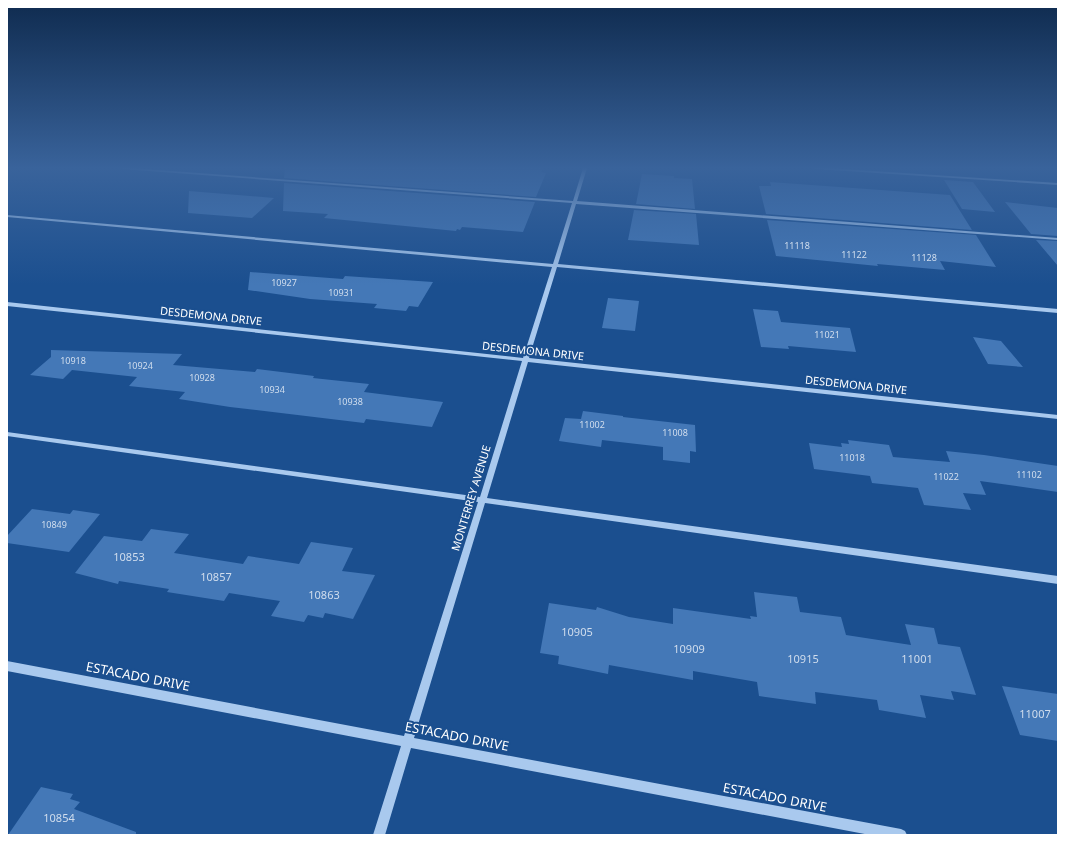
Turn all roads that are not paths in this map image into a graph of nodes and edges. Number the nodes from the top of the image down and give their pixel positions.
1 (574, 207) edge
2 (633, 207) edge
3 (7, 216) edge
4 (1058, 239) edge
5 (555, 266) junction
6 (7, 304) edge
7 (1058, 311) edge
8 (525, 361) junction
9 (1058, 417) edge
10 (7, 434) edge
11 (482, 501) junction
12 (1058, 580) edge
13 (7, 666) edge
14 (408, 741) junction
15 (379, 835) edge
16 (901, 835) edge

1 - 5 street, MONTERREY AVENUE
2 - 4 street
3 - 5 street
5 - 7 street
5 - 8 street, MONTERREY AVENUE
6 - 8 street, DESDEMONA DRIVE
8 - 9 street, DESDEMONA DRIVE
8 - 11 street, MONTERREY AVENUE
10 - 11 street
11 - 12 street
11 - 14 street, MONTERREY AVENUE
13 - 14 street, ESTACADO DRIVE
14 - 15 street, MONTERREY AVENUE
14 - 16 street, ESTACADO DRIVE

